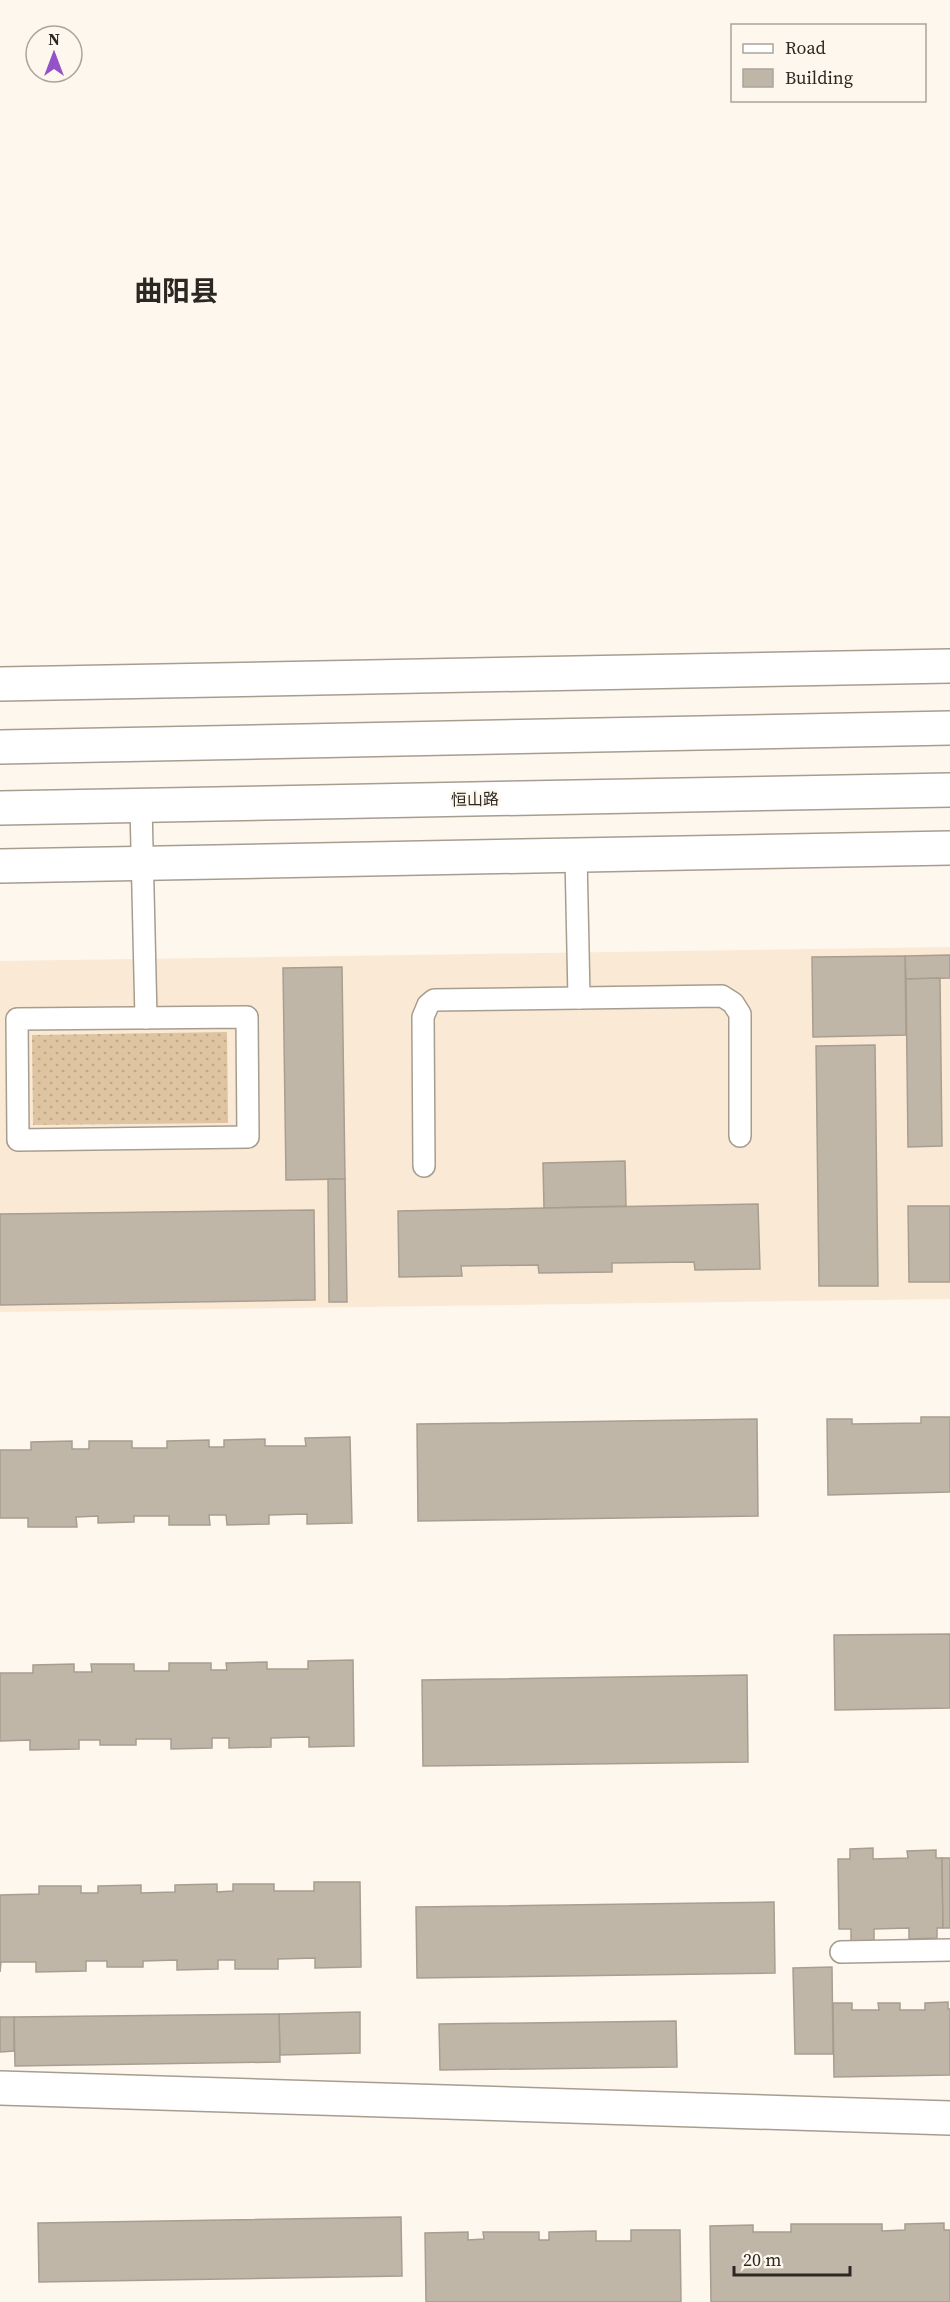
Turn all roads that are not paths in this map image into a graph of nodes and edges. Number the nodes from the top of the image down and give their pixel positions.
1 (950, 666) edge
2 (0, 684) edge
3 (950, 728) edge
4 (0, 747) edge
5 (950, 790) edge
6 (141, 806) junction
7 (0, 808) edge
8 (950, 848) edge
9 (576, 855) junction
10 (141, 864) junction
11 (0, 866) edge
12 (579, 998) junction
13 (146, 1018) junction
14 (740, 1136) dead end
15 (424, 1166) dead end
16 (950, 1950) edge
17 (841, 1952) dead end
18 (0, 2088) edge
19 (950, 2118) edge

1 - 2 street
3 - 4 street
5 - 6 street, 恒山路
6 - 7 street, 恒山路
6 - 10 lane
8 - 9 street
9 - 10 street
9 - 12 lane
10 - 11 street
10 - 13 lane
12 - 14 lane
12 - 15 lane
13 - 13 lane
16 - 17 lane
18 - 19 street

